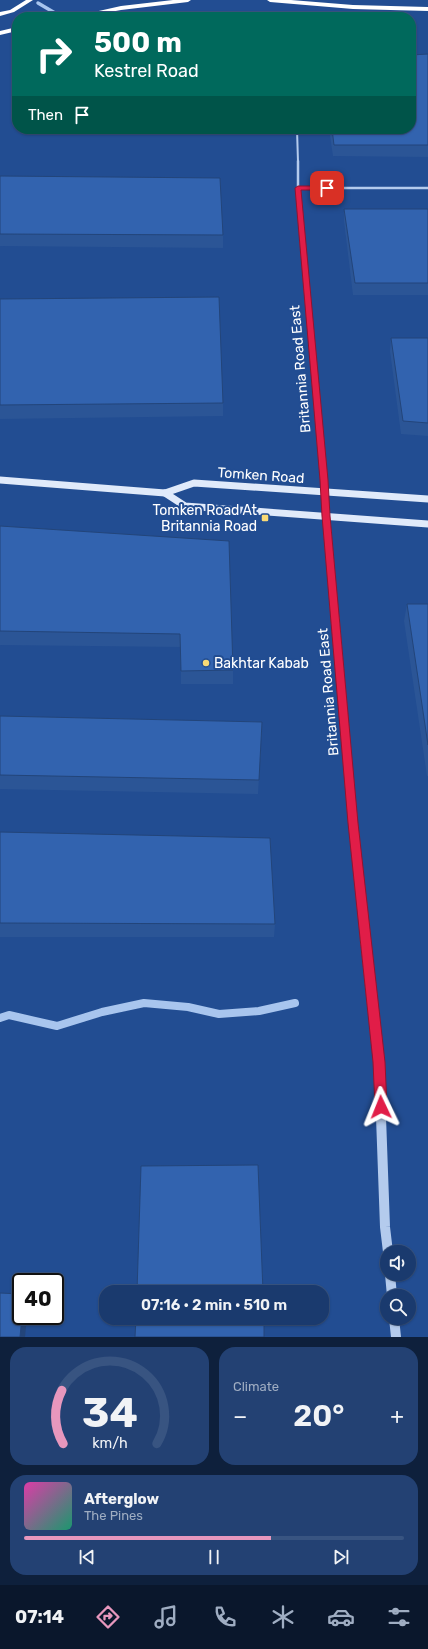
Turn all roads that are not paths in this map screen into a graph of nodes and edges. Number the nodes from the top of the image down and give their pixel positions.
1 (30, 0) edge
2 (188, 0) edge
3 (270, 0) edge
4 (428, 9) edge
5 (101, 12) edge
6 (0, 14) edge
7 (12, 30) edge
8 (0, 33) edge
9 (297, 134) edge
10 (298, 188) junction
11 (428, 188) edge
12 (0, 480) edge
13 (325, 492) junction
14 (165, 493) junction
15 (428, 499) edge
16 (326, 516) junction
17 (428, 524) edge
18 (387, 1245) edge
19 (395, 1325) edge
20 (396, 1337) edge

1 - 6 highway
2 - 5 highway
3 - 4 highway
7 - 8 highway
9 - 10 street, Britannia Road East
10 - 11 street
10 - 13 street, Britannia Road East
12 - 14 main road, Tomken Road
13 - 14 main road, Tomken Road
13 - 15 main road, Tomken Road
13 - 16 street, Britannia Road East
14 - 16 main road, Tomken Road
16 - 17 main road, Tomken Road
16 - 18 street, Britannia Road East
19 - 20 street

